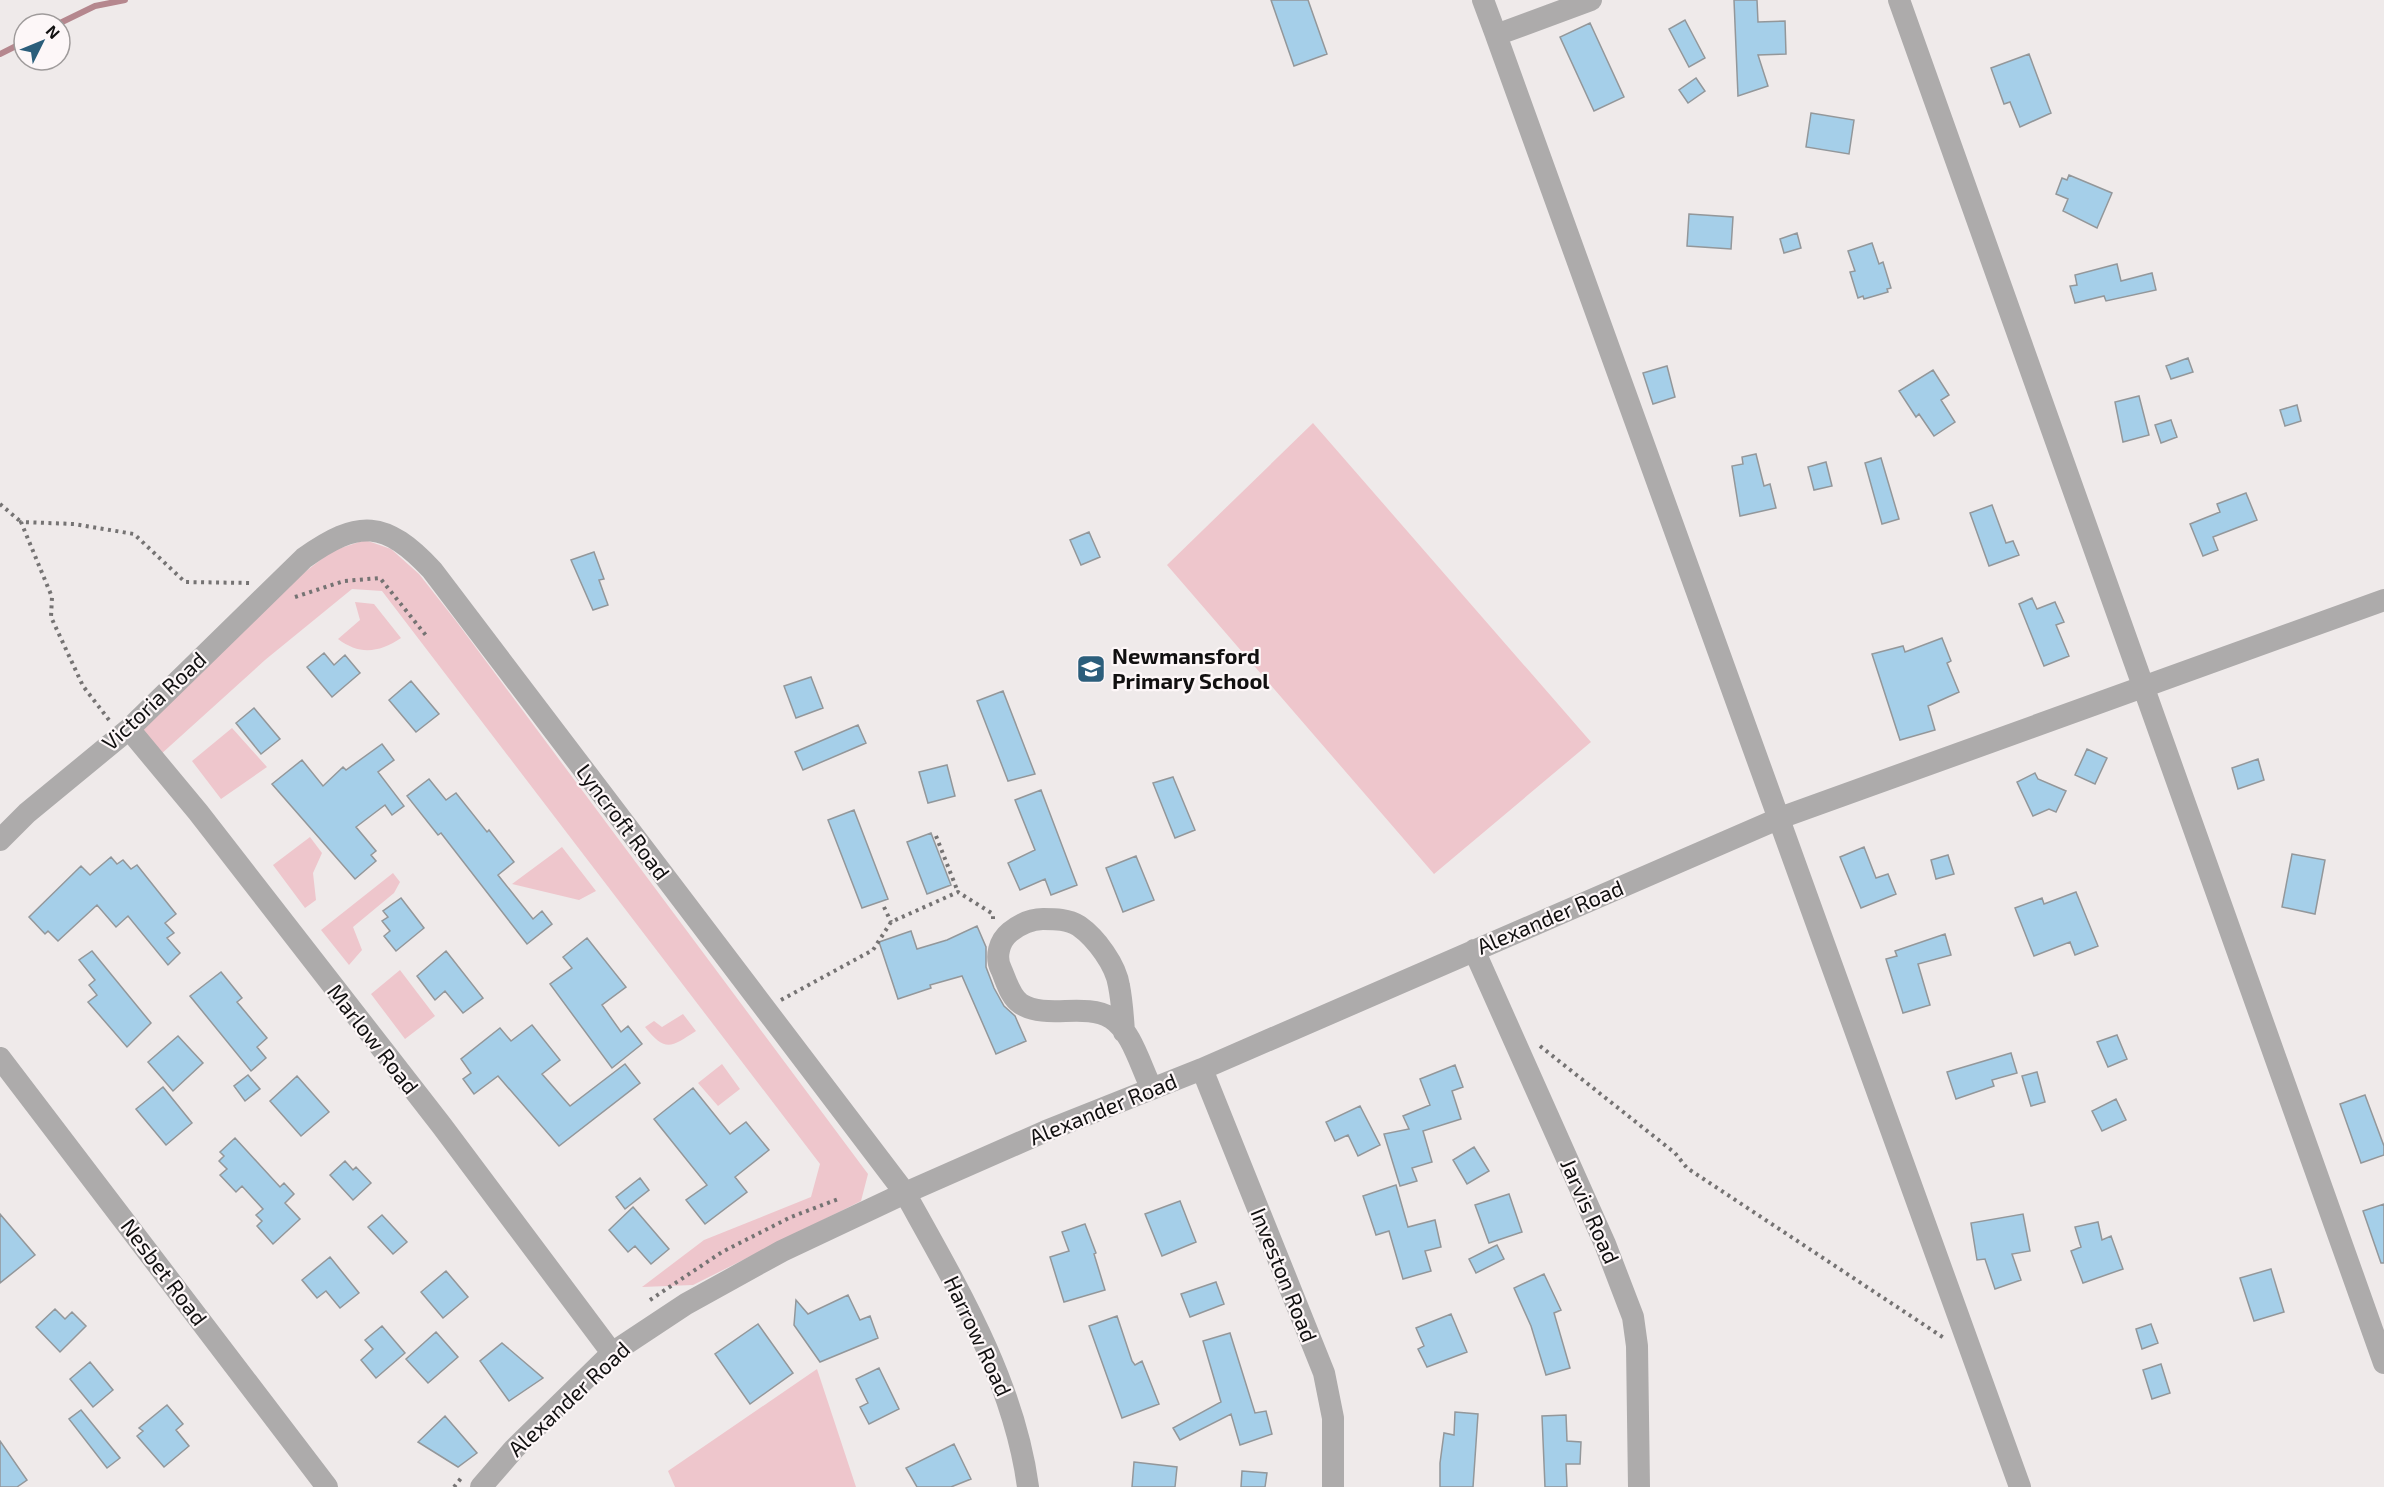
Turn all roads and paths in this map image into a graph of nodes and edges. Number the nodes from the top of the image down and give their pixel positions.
1 (1483, 0) edge
2 (1591, 0) edge
3 (1899, 0) edge
4 (1496, 35) junction
5 (0, 504) edge
6 (21, 522) junction
7 (304, 558) joint
8 (272, 590) junction
9 (2384, 600) edge
10 (428, 638) dead end
11 (2142, 687) junction
12 (125, 732) junction
13 (1780, 818) junction
14 (936, 836) dead end
15 (0, 840) edge
16 (958, 892) junction
17 (884, 907) dead end
18 (891, 922) junction
19 (992, 929) dead end
20 (1474, 950) junction
21 (764, 1009) junction
22 (1124, 1032) junction
23 (1512, 1034) junction
24 (0, 1058) edge
25 (1202, 1069) junction
26 (1152, 1089) junction
27 (904, 1193) junction
28 (1946, 1340) dead end
29 (612, 1353) junction
30 (2384, 1363) edge
31 (327, 1487) edge
32 (481, 1487) edge
33 (1028, 1487) edge
34 (1333, 1487) edge
35 (1639, 1487) edge
36 (2020, 1487) edge

1 - 4 street
2 - 4 street
3 - 11 street
4 - 13 street
5 - 6 path
6 - 8 path
6 - 12 path
7 - 8 street, Victoria Road
7 - 21 street, Lyncroft Road
8 - 10 path
8 - 12 street, Victoria Road
9 - 11 street, Alexander Road
11 - 13 street, Alexander Road
11 - 30 street
12 - 15 street, Victoria Road
12 - 29 street, Marlow Road
13 - 20 street, Alexander Road
13 - 36 street
14 - 16 path
16 - 18 path
16 - 19 path
17 - 18 path
18 - 21 path
20 - 23 street, Jarvis Road
20 - 25 street, Alexander Road
21 - 27 street, Lyncroft Road
22 - 22 street
22 - 26 street
23 - 28 path
23 - 35 street, Jarvis Road
24 - 31 street, Nesbet Road
25 - 26 street, Alexander Road
25 - 34 street, Investon Road
26 - 27 street, Alexander Road
27 - 29 street, Alexander Road
27 - 33 street, Harrow Road
29 - 32 street, Alexander Road

